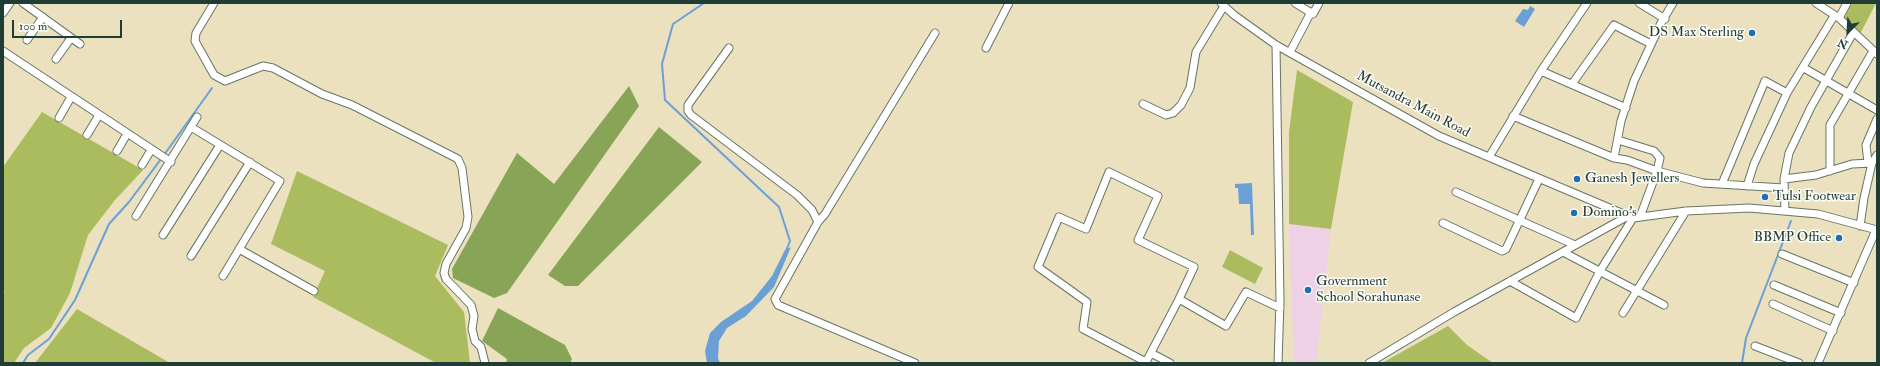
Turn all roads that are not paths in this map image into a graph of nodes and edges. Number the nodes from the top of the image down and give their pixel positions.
1 (10, 3) edge
2 (23, 3) edge
3 (214, 3) edge
4 (1009, 3) edge
5 (1295, 3) edge
6 (1319, 3) edge
7 (1587, 3) edge
8 (1639, 3) edge
9 (1673, 3) edge
10 (1816, 3) edge
11 (1847, 3) edge
12 (1222, 5) edge
13 (1311, 12) junction
14 (3, 13) edge
15 (43, 17) junction
16 (1837, 17) junction
17 (1665, 19) junction
18 (935, 33) dead end
19 (1854, 33) junction
20 (71, 38) junction
21 (27, 40) dead end
22 (80, 44) dead end
23 (1651, 44) junction
24 (1276, 45) junction
25 (729, 48) dead end
26 (986, 48) dead end
27 (3, 51) edge
28 (1290, 52) junction
29 (1875, 53) edge
30 (56, 59) dead end
31 (1804, 68) junction
32 (1541, 71) junction
33 (1826, 81) junction
34 (1572, 84) junction
35 (1787, 93) junction
36 (1848, 93) junction
37 (71, 97) junction
38 (1144, 104) dead end
39 (1626, 108) junction
40 (1877, 110) edge
41 (99, 115) junction
42 (1513, 116) junction
43 (197, 117) dead end
44 (58, 118) dead end
45 (1877, 119) edge
46 (191, 127) junction
47 (127, 134) junction
48 (88, 135) dead end
49 (1618, 140) junction
50 (220, 144) junction
51 (151, 150) junction
52 (117, 151) dead end
53 (1877, 156) edge
54 (1489, 157) junction
55 (1614, 158) junction
56 (171, 162) junction
57 (250, 162) junction
58 (1870, 163) junction
59 (142, 165) dead end
60 (1830, 171) junction
61 (1657, 172) junction
62 (1540, 178) junction
63 (1784, 179) junction
64 (1722, 184) junction
65 (1747, 186) junction
66 (1784, 188) junction
67 (1456, 192) dead end
68 (1785, 210) junction
69 (1686, 211) junction
70 (136, 216) dead end
71 (1634, 217) junction
72 (1520, 220) junction
73 (818, 222) junction
74 (1443, 223) dead end
75 (1860, 226) junction
76 (1876, 230) edge
77 (163, 236) dead end
78 (1575, 245) junction
79 (239, 249) junction
80 (1563, 252) junction
81 (1782, 254) dead end
82 (191, 256) dead end
83 (1600, 271) junction
84 (223, 276) dead end
85 (1510, 281) junction
86 (1854, 283) junction
87 (1774, 285) dead end
88 (1637, 290) junction
89 (314, 291) dead end
90 (1179, 299) junction
91 (1664, 304) dead end
92 (1773, 304) dead end
93 (1280, 308) junction
94 (1623, 313) dead end
95 (1841, 313) junction
96 (1832, 331) junction
97 (1755, 346) dead end
98 (1151, 353) junction
99 (485, 363) edge
100 (915, 363) edge
101 (1170, 363) edge
102 (1278, 363) edge
103 (1369, 363) edge
104 (1799, 363) edge
105 (1818, 363) edge

1 - 14 street
2 - 15 street
3 - 99 street
4 - 26 street
5 - 13 street
6 - 13 street
7 - 32 street
8 - 17 street
9 - 17 street
10 - 16 street
11 - 16 street
12 - 24 street, Mutsandra Main Road
12 - 38 street
13 - 28 street
15 - 20 street
15 - 21 street
16 - 19 street
16 - 31 street
17 - 23 street
18 - 73 street
19 - 29 street
19 - 33 street
20 - 22 street
20 - 30 street
23 - 34 street
23 - 39 street
24 - 28 street, Mutsandra Main Road
24 - 93 street
25 - 73 street
27 - 37 street
28 - 54 street, Mutsandra Main Road
29 - 36 street
31 - 33 street
31 - 35 street
32 - 34 street
32 - 42 street
33 - 36 street
33 - 63 street
34 - 39 street
35 - 64 street
35 - 65 street
36 - 40 street
36 - 60 street
37 - 41 street
37 - 44 street
39 - 49 street
41 - 47 street
41 - 48 street
42 - 54 street
42 - 55 street
43 - 46 street
45 - 58 street
46 - 50 street
46 - 56 street
47 - 51 street
47 - 52 street
49 - 55 street
49 - 61 street
50 - 57 street
50 - 77 street
51 - 56 street
51 - 59 street
53 - 58 street
54 - 62 street, Mutsandra Main Road
55 - 61 street
56 - 70 street
57 - 79 street
57 - 82 street
58 - 60 street
58 - 75 street
60 - 63 street
61 - 64 street
61 - 71 street
62 - 71 street, Mutsandra Main Road
62 - 72 street
63 - 66 street
64 - 65 street
65 - 66 street
66 - 68 street
67 - 72 street
68 - 69 street
68 - 75 street
69 - 71 street
69 - 88 street
71 - 78 street
71 - 83 street
72 - 74 street
72 - 78 street
73 - 100 street
75 - 76 street
76 - 86 street
78 - 80 street
79 - 84 street
79 - 89 street
80 - 83 street
80 - 85 street
81 - 86 street
83 - 85 street
83 - 88 street
85 - 103 street
86 - 95 street
87 - 95 street
88 - 91 street
88 - 94 street
90 - 93 street
90 - 98 street
90 - 98 street
92 - 96 street
93 - 102 street
95 - 96 street
96 - 105 street
97 - 104 street
98 - 101 street

